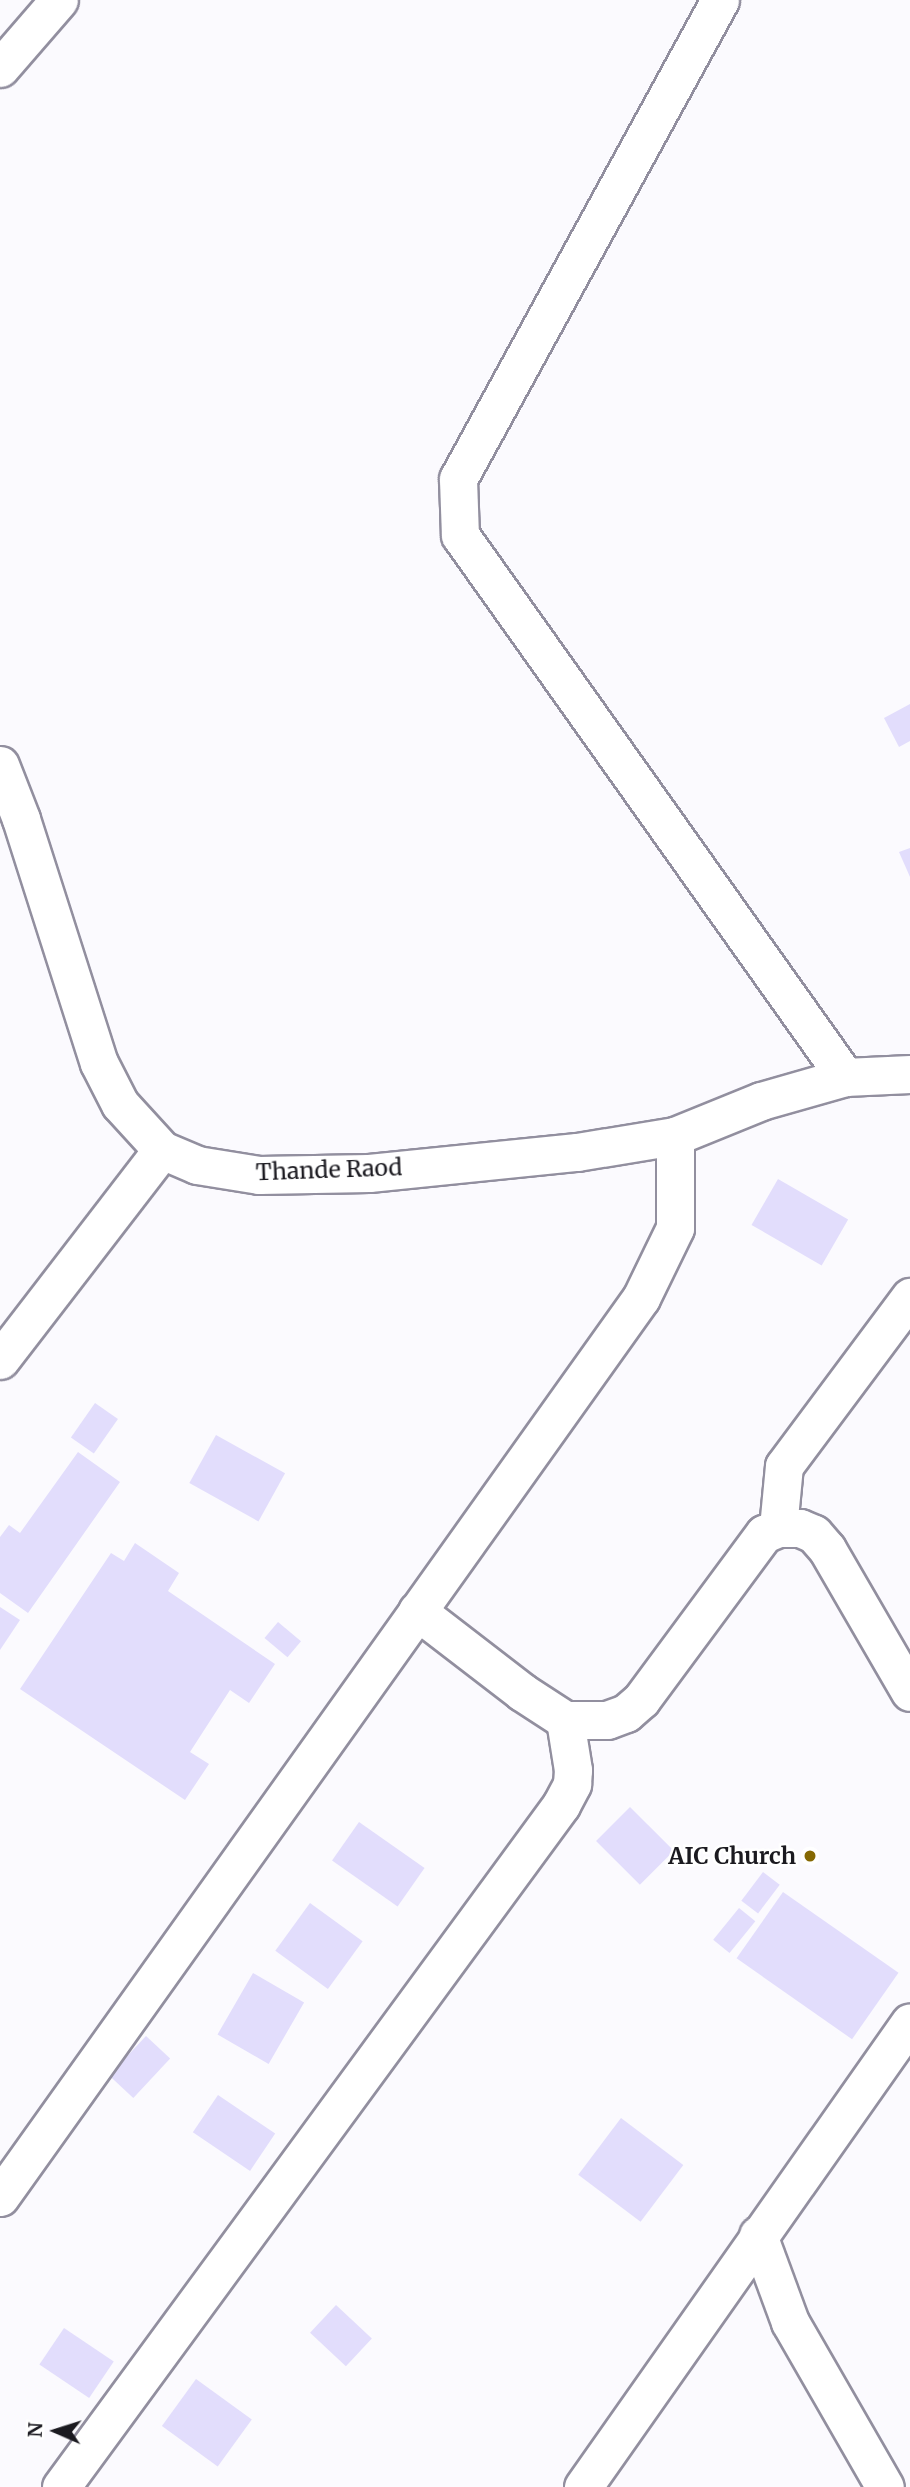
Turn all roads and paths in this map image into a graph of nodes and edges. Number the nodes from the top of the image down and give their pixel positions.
1 (59, 0) edge
2 (720, 0) edge
3 (0, 68) edge
4 (0, 765) edge
5 (910, 1074) edge
6 (845, 1077) junction
7 (675, 1136) junction
8 (162, 1150) junction
9 (910, 1297) edge
10 (0, 1360) edge
11 (778, 1528) junction
12 (417, 1611) junction
13 (910, 1692) edge
14 (565, 1720) junction
15 (910, 2022) edge
16 (0, 2197) edge
17 (758, 2235) junction
18 (61, 2487) edge
19 (583, 2487) edge
20 (885, 2487) edge

1 - 3 street
2 - 6 street
4 - 8 street, Thande Raod
5 - 6 street, Thande Raod
6 - 7 street, Thande Raod
7 - 8 street, Thande Raod
7 - 12 street
8 - 10 street
9 - 11 street
11 - 13 street
11 - 14 street
12 - 14 street
12 - 16 street
14 - 18 street
15 - 17 street
17 - 19 street
17 - 20 street

